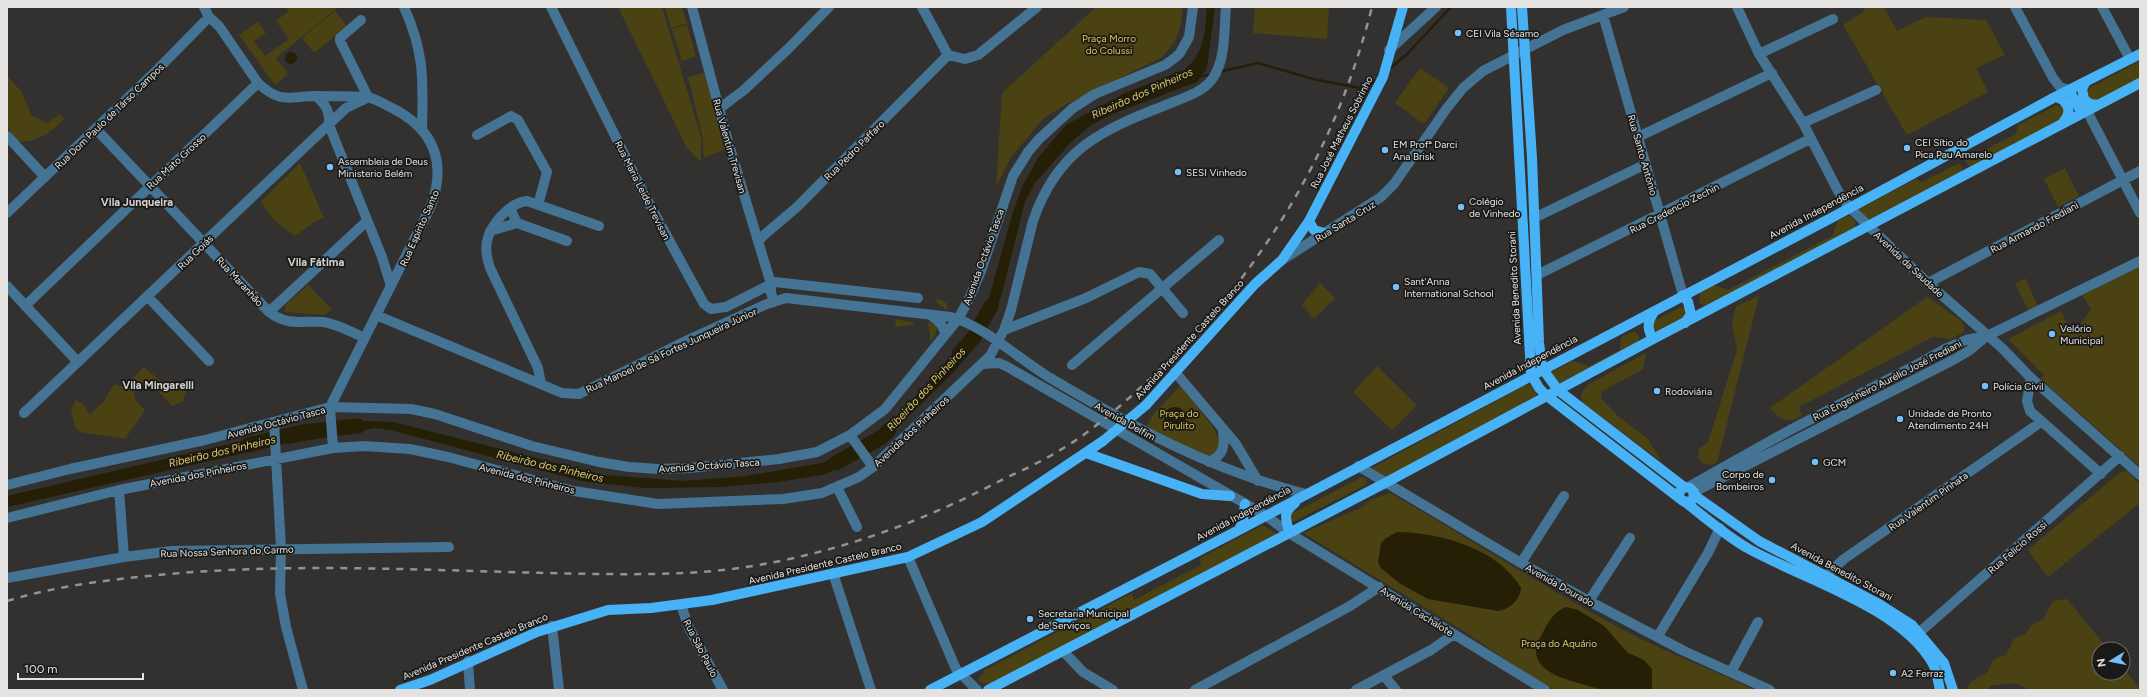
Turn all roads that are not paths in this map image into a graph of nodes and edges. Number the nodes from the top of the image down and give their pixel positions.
1 (204, 7) edge
2 (404, 7) edge
3 (552, 7) edge
4 (692, 7) edge
5 (829, 7) edge
6 (922, 7) edge
7 (1037, 7) edge
8 (1193, 7) edge
9 (1226, 7) edge
10 (1403, 7) edge
11 (1436, 7) edge
12 (1511, 7) edge
13 (1522, 7) edge
14 (1624, 7) edge
15 (1737, 7) edge
16 (2015, 7) edge
17 (2102, 7) edge
18 (1603, 14) junction
19 (208, 17) junction
20 (1833, 19) dead end
21 (361, 20) dead end
22 (1390, 50) junction
23 (1525, 50) junction
24 (1515, 54) junction
25 (1759, 54) junction
26 (2140, 54) edge
27 (948, 55) junction
28 (2130, 59) junction
29 (1772, 73) junction
30 (2140, 82) edge
31 (2085, 83) junction
32 (258, 84) junction
33 (1876, 90) dead end
34 (2069, 90) junction
35 (316, 96) junction
36 (368, 97) junction
37 (2055, 97) junction
38 (2098, 105) junction
39 (720, 108) junction
40 (2087, 111) junction
41 (2064, 121) junction
42 (1802, 123) junction
43 (329, 125) junction
44 (96, 129) junction
45 (422, 130) junction
46 (477, 135) dead end
47 (7, 136) edge
48 (1638, 137) junction
49 (1810, 139) junction
50 (1646, 164) junction
51 (2140, 171) edge
52 (45, 177) junction
53 (2124, 180) junction
54 (150, 185) junction
55 (538, 205) junction
56 (1849, 207) junction
57 (510, 208) junction
58 (7, 212) edge
59 (2140, 213) edge
60 (1660, 215) junction
61 (1534, 218) junction
62 (367, 221) junction
63 (1310, 221) junction
64 (517, 223) junction
65 (1523, 224) junction
66 (599, 226) dead end
67 (1868, 226) junction
68 (490, 230) junction
69 (1324, 233) junction
70 (1219, 240) dead end
71 (567, 241) dead end
72 (758, 242) junction
73 (205, 243) junction
74 (382, 257) junction
75 (1282, 260) junction
76 (2140, 261) edge
77 (401, 268) junction
78 (1537, 275) junction
79 (1526, 281) junction
80 (1928, 283) junction
81 (771, 284) junction
82 (7, 286) edge
83 (391, 286) junction
84 (1163, 288) junction
85 (1683, 295) junction
86 (148, 297) junction
87 (918, 298) dead end
88 (774, 302) junction
89 (26, 306) junction
90 (1657, 310) junction
91 (269, 312) junction
92 (1183, 313) dead end
93 (376, 315) junction
94 (931, 315) junction
95 (962, 320) junction
96 (1685, 323) junction
97 (1004, 330) junction
98 (946, 334) junction
99 (1987, 336) junction
100 (364, 338) junction
101 (1653, 339) junction
102 (998, 343) junction
103 (534, 360) junction
104 (209, 361) dead end
105 (78, 362) junction
106 (983, 364) junction
107 (1918, 364) junction
108 (1072, 365) dead end
109 (1542, 368) junction
110 (1175, 372) junction
111 (1531, 374) junction
112 (1924, 375) junction
113 (527, 378) junction
114 (2031, 378) junction
115 (541, 384) junction
116 (1558, 390) junction
117 (1547, 396) junction
118 (330, 407) junction
119 (24, 413) dead end
120 (274, 422) junction
121 (2041, 422) junction
122 (1223, 431) junction
123 (850, 435) junction
124 (332, 443) junction
125 (1086, 453) junction
126 (276, 456) junction
127 (2120, 456) junction
128 (1209, 462) junction
129 (872, 466) junction
130 (1358, 466) junction
131 (2100, 474) junction
132 (2140, 475) edge
133 (1258, 481) junction
134 (1387, 482) junction
135 (7, 485) edge
136 (837, 487) junction
137 (119, 490) junction
138 (1690, 490) junction
139 (1306, 494) junction
140 (1230, 496) junction
141 (1564, 496) dead end
142 (1682, 500) junction
143 (1244, 504) junction
144 (1265, 515) junction
145 (7, 518) edge
146 (857, 527) dead end
147 (1720, 528) junction
148 (1238, 530) junction
149 (1289, 533) junction
150 (1728, 536) junction
151 (1630, 538) dead end
152 (449, 547) dead end
153 (281, 548) junction
154 (1708, 553) junction
155 (124, 557) junction
156 (908, 557) junction
157 (1521, 563) junction
158 (833, 573) junction
159 (1826, 575) junction
160 (7, 578) edge
161 (1818, 583) junction
162 (1379, 586) junction
163 (1589, 601) junction
164 (681, 604) junction
165 (1758, 622) dead end
166 (552, 626) junction
167 (1454, 634) junction
168 (1916, 635) junction
169 (1658, 636) junction
170 (1062, 651) junction
171 (468, 661) junction
172 (1731, 672) junction
173 (960, 674) junction
174 (1384, 676) junction
175 (1542, 689) edge
176 (302, 690) edge
177 (400, 690) edge
178 (470, 690) edge
179 (559, 690) edge
180 (723, 690) edge
181 (871, 690) edge
182 (930, 690) edge
183 (977, 690) edge
184 (988, 690) edge
185 (1114, 690) edge
186 (1195, 690) edge
187 (1356, 690) edge
188 (1396, 690) edge
189 (1770, 690) edge
190 (1940, 690) edge
191 (1953, 690) edge

1 - 19 street
2 - 45 street
3 - 81 street, Rua Maria Leide Trevisan
4 - 39 street, Rua Valentim Trevisan
5 - 39 street
6 - 27 street
7 - 27 street
8 - 95 street, Avenida Octávio Tasca
9 - 97 street, Avenida dos Pinheiros
10 - 22 main road, Rua José Matheus Sobrinho
11 - 22 street
12 - 24 main road, Avenida Benedito Storani
13 - 23 main road, Avenida Benedito Storani
14 - 18 street, Rua Santa Cruz
15 - 25 street, Avenida da Saudade
16 - 34 street
17 - 28 street
18 - 23 street, Rua Santa Cruz
18 - 48 street, Rua Santo Antônio
19 - 32 street, Rua Espírito Santo
19 - 44 street, Rua Dom Paulo de Társo Campos
20 - 25 street
21 - 36 street
22 - 63 main road, Rua José Matheus Sobrinho
23 - 24 street, Rua Santa Cruz
23 - 61 main road, Avenida Benedito Storani
24 - 65 main road, Avenida Benedito Storani
24 - 69 street, Rua Santa Cruz
25 - 29 street, Avenida da Saudade
26 - 28 main road, Avenida Independência
27 - 72 street, Rua Pedro Paffaro
28 - 31 main road, Avenida Independência
29 - 42 street, Avenida da Saudade
29 - 48 street
30 - 38 main road
31 - 34 main road, Avenida Independência
31 - 38 main road
32 - 35 street, Rua Espírito Santo
32 - 54 street, Rua Mato Grosso
33 - 42 street
34 - 37 main road, Avenida Independência
34 - 40 main road
35 - 36 street, Rua Espírito Santo
35 - 43 street
36 - 43 street, Rua Goiás
36 - 45 street, Rua Espírito Santo
37 - 41 main road
37 - 56 main road, Avenida Independência
38 - 40 main road
39 - 72 street, Rua Valentim Trevisan
40 - 41 main road
40 - 53 street
41 - 67 main road
42 - 49 street, Avenida da Saudade
43 - 62 street
43 - 73 street, Rua Goiás
44 - 52 street, Rua Dom Paulo de Társo Campos
44 - 54 street, Rua Maranhão
45 - 77 street, Rua Espírito Santo
46 - 55 street
47 - 52 street
48 - 50 street, Rua Santo Antônio
49 - 56 street, Avenida da Saudade
49 - 60 street, Rua Credencio Zechin
50 - 60 street, Rua Santo Antônio
50 - 61 street
51 - 53 street, Rua Armando Frediani
52 - 58 street, Rua Dom Paulo de Társo Campos
53 - 59 street
53 - 80 street, Rua Armando Frediani
54 - 73 street, Rua Maranhão
54 - 89 street, Rua Mato Grosso
55 - 57 street
55 - 66 street
56 - 67 street, Avenida da Saudade
56 - 85 main road, Avenida Independência
57 - 64 street
57 - 68 street
60 - 78 street, Rua Credencio Zechin
60 - 85 street, Rua Santo Antônio
61 - 65 main road
61 - 78 main road, Avenida Benedito Storani
62 - 74 street
62 - 91 street
63 - 69 main road
63 - 75 main road, Rua José Matheus Sobrinho
64 - 68 street
64 - 71 street
65 - 79 main road, Avenida Benedito Storani
67 - 80 street, Avenida da Saudade
67 - 96 main road
68 - 103 street
69 - 75 street, Rua Santa Cruz
70 - 84 street
72 - 81 street, Rua Valentim Trevisan
73 - 86 street, Rua Goiás
73 - 91 street, Rua Maranhão
74 - 77 street
74 - 83 street
75 - 110 main road, Avenida Presidente Castelo Branco
76 - 99 street
77 - 83 street, Rua Espírito Santo
78 - 79 main road
78 - 109 main road, Avenida Benedito Storani
79 - 111 main road, Avenida Benedito Storani
80 - 99 street, Avenida da Saudade
81 - 87 street
81 - 88 street, Rua Valentim Trevisan
82 - 89 street
83 - 93 street, Rua Espírito Santo
84 - 92 street
84 - 97 street
84 - 108 street
85 - 90 main road, Avenida Independência
85 - 96 main road
86 - 104 street
86 - 105 street, Rua Goiás
88 - 94 street, Rua Manoel de Sá Fortes Junqueira Júnior
88 - 115 street, Rua Manoel de Sá Fortes Junqueira Júnior
89 - 105 street
90 - 101 main road
90 - 109 main road, Avenida Independência
91 - 100 street, Rua Maranhão
93 - 100 street, Rua Espírito Santo
93 - 113 street, Rua Manoel de Sá Fortes Junqueira Júnior
94 - 95 street, Rua Manoel de Sá Fortes Junqueira Júnior
94 - 98 street
95 - 98 street, Avenida Octávio Tasca
95 - 102 street, Avenida Delfim
96 - 101 main road
97 - 102 street, Avenida dos Pinheiros
98 - 123 street, Avenida Octávio Tasca
99 - 107 street, Rua Engenheiro Aurélio José Frediani
99 - 112 street, Rua Engenheiro Aurélio José Frediani
99 - 114 street, Avenida da Saudade
100 - 118 street, Rua Espírito Santo
101 - 116 main road
102 - 106 street, Avenida dos Pinheiros
102 - 128 street, Avenida Delfim
103 - 113 street
103 - 115 street
105 - 119 street, Rua Goiás
106 - 129 street, Avenida dos Pinheiros
106 - 140 street, Avenida Delfim
107 - 112 street
107 - 138 street, Rua Engenheiro Aurélio José Frediani
109 - 111 main road, Avenida Independência
109 - 116 main road, Avenida Benedito Storani
110 - 122 street
110 - 125 main road, Avenida Presidente Castelo Branco, bridge
111 - 117 main road, Avenida Benedito Storani
111 - 130 main road, Avenida Independência
112 - 138 street, Rua Engenheiro Aurélio José Frediani
113 - 115 street, Rua Manoel de Sá Fortes Junqueira Júnior
114 - 121 street
114 - 127 street, Avenida da Saudade
116 - 117 main road
116 - 138 main road, Avenida Benedito Storani
117 - 134 main road
117 - 142 main road, Avenida Benedito Storani
118 - 120 street, Avenida Octávio Tasca
118 - 123 street, Avenida Octávio Tasca
118 - 124 street
120 - 126 street
120 - 135 street, Avenida Octávio Tasca
121 - 131 street
121 - 159 street, Rua Valentim Pinhata
122 - 128 street
122 - 133 street
123 - 129 street
124 - 126 street, Avenida dos Pinheiros
124 - 136 street, Avenida dos Pinheiros
125 - 140 main road
125 - 156 main road, Avenida Presidente Castelo Branco
126 - 137 street, Avenida dos Pinheiros
126 - 153 street
127 - 131 street, Rua Felício Rossi
127 - 132 street, Avenida da Saudade
128 - 133 street, Avenida Delfim
129 - 136 street, Avenida dos Pinheiros
130 - 134 street, Avenida Dourado
130 - 139 main road, Avenida Independência
131 - 168 street, Rua Felício Rossi
133 - 139 street, Avenida Delfim
134 - 149 main road
134 - 157 street, Avenida Dourado
136 - 146 street
137 - 145 street, Avenida dos Pinheiros
137 - 155 street
138 - 142 main road
138 - 142 main road
138 - 159 main road, Avenida Benedito Storani
139 - 144 main road, Avenida Independência
139 - 149 main road
140 - 143 street, Avenida Delfim
141 - 157 street
142 - 147 main road, Avenida Benedito Storani
143 - 144 street, Avenida Delfim
143 - 148 main road
144 - 148 main road, Avenida Independência
144 - 149 street, Avenida Cachalote
147 - 150 main road, Avenida Benedito Storani
147 - 154 street
148 - 173 main road, Avenida Independência
149 - 162 street, Avenida Cachalote
149 - 170 main road
150 - 154 street
150 - 161 main road, Avenida Benedito Storani
151 - 163 street
152 - 153 street, Rua Nossa Senhora do Carmo
153 - 155 street, Rua Nossa Senhora do Carmo
153 - 176 street
154 - 169 street
155 - 160 street, Rua Nossa Senhora do Carmo
156 - 158 main road, Avenida Presidente Castelo Branco
156 - 173 street
157 - 163 street, Avenida Dourado
158 - 164 main road, Avenida Presidente Castelo Branco
158 - 181 street
159 - 161 street, Rua Valentim Pinhata
159 - 168 main road, Avenida Benedito Storani
161 - 168 main road, Avenida Benedito Storani
162 - 167 street, Avenida Cachalote
162 - 186 street
163 - 169 street, Avenida Dourado
164 - 166 main road, Avenida Presidente Castelo Branco
164 - 180 street, Rua São Paulo
165 - 172 street
166 - 171 main road, Avenida Presidente Castelo Branco
166 - 179 street
167 - 174 street
167 - 175 street, Avenida Cachalote
168 - 190 main road, Avenida Benedito Storani
168 - 191 main road, Avenida Benedito Storani
169 - 172 street, Avenida Dourado
170 - 184 main road
170 - 185 street
171 - 177 main road, Avenida Presidente Castelo Branco
171 - 178 street
172 - 189 street, Avenida Dourado
173 - 182 main road, Avenida Independência
173 - 183 street
174 - 187 street
174 - 188 street

